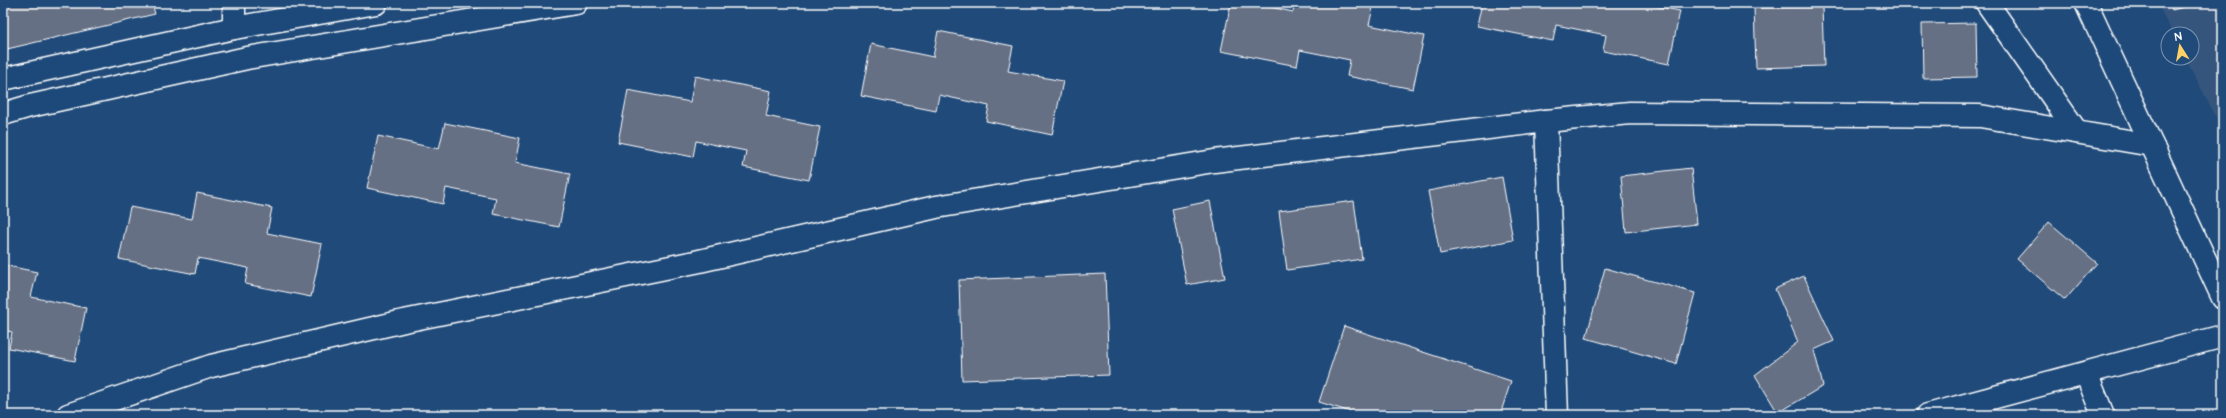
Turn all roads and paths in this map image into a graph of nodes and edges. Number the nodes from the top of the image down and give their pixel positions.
1 (234, 3) edge
2 (376, 3) edge
3 (576, 3) edge
4 (1987, 3) edge
5 (2086, 3) edge
6 (234, 28) junction
7 (3, 80) edge
8 (3, 114) edge
9 (1546, 121) junction
10 (2077, 132) junction
11 (2152, 145) junction
12 (2223, 298) edge
13 (2223, 336) edge
14 (2086, 373) junction
15 (68, 415) edge
16 (1557, 415) edge
17 (1928, 415) edge
18 (2103, 415) edge

1 - 6 street
2 - 6 street
3 - 8 street
4 - 10 street
5 - 11 street
6 - 7 street
9 - 10 street
9 - 15 street
9 - 16 street
10 - 11 street
11 - 12 street
13 - 14 street
14 - 17 street
14 - 18 street

